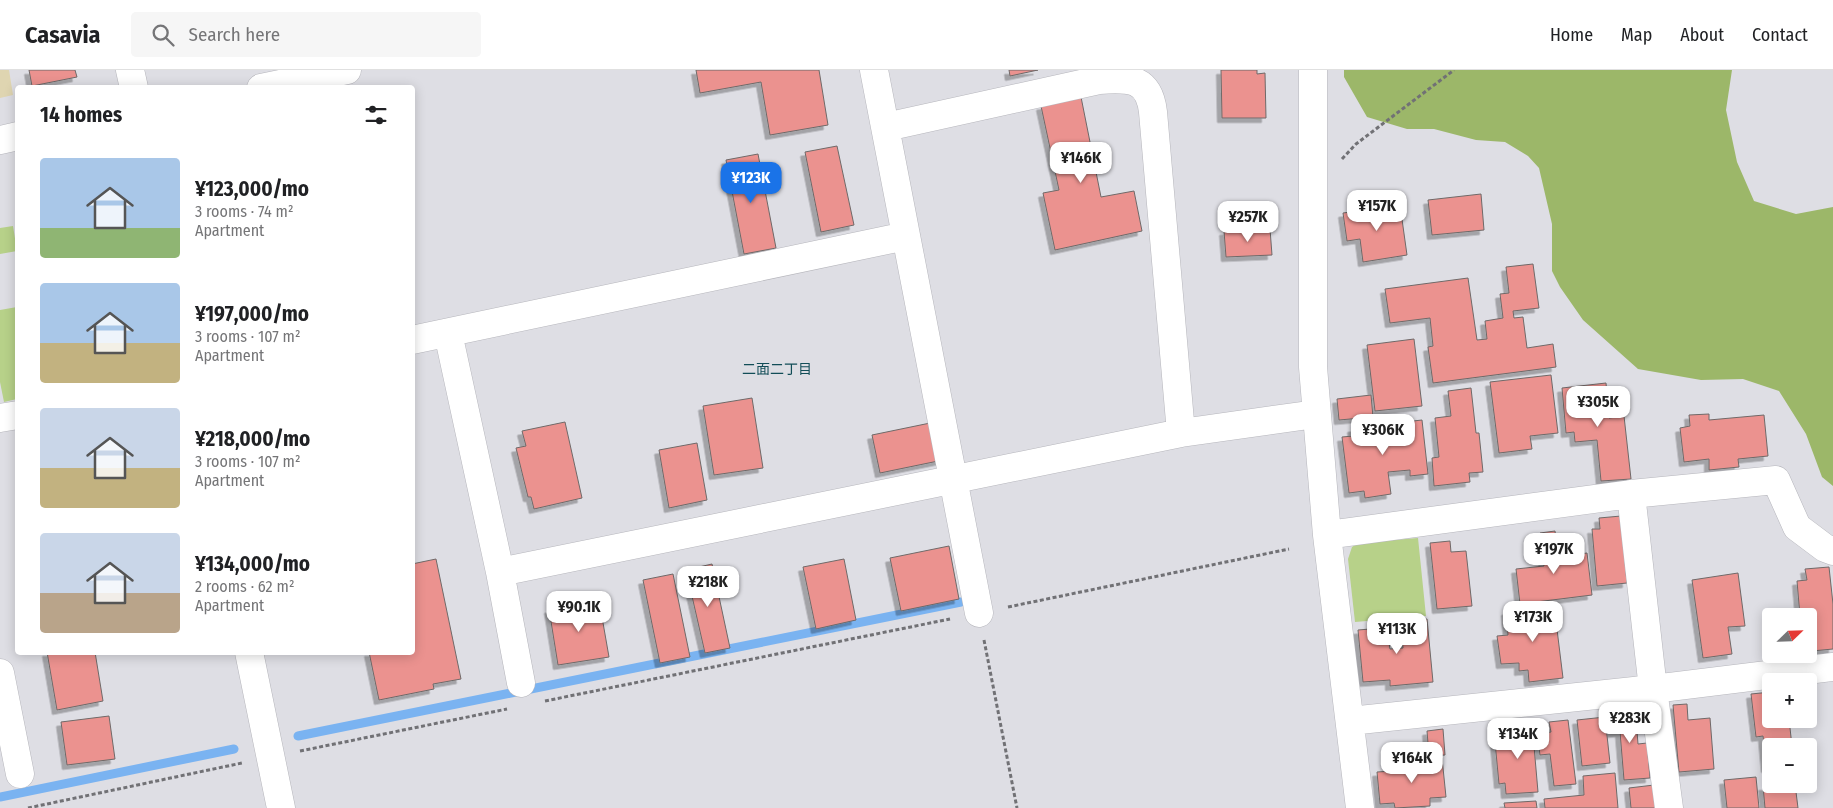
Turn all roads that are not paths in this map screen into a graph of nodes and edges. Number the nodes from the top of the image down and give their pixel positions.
1 (130, 70) edge
2 (348, 70) edge
3 (874, 70) edge
4 (1313, 70) edge
5 (133, 85) edge
6 (276, 85) edge
7 (886, 127) junction
8 (15, 137) edge
9 (0, 140) edge
10 (906, 236) junction
11 (448, 334) junction
12 (415, 340) edge
13 (1316, 414) junction
14 (15, 416) edge
15 (0, 418) edge
16 (1181, 433) junction
17 (952, 479) junction
18 (1631, 494) junction
19 (1327, 535) junction
20 (1833, 551) edge
21 (500, 572) junction
22 (979, 613) road end
23 (250, 655) edge
24 (1833, 667) edge
25 (0, 673) edge
26 (1653, 689) junction
27 (517, 695) road end
28 (1350, 721) junction
29 (20, 774) dead end
30 (281, 808) edge
31 (1360, 808) edge
32 (1670, 808) edge

1 - 5 street
2 - 6 street
3 - 7 street
4 - 13 street
7 - 10 street
7 - 16 street
8 - 9 street
10 - 11 street
10 - 17 street
11 - 12 street
11 - 21 street
13 - 16 street
13 - 19 street
14 - 15 street
16 - 17 street
17 - 21 street
17 - 22 street
18 - 19 street
18 - 20 street
18 - 26 street
19 - 28 street
21 - 27 street
23 - 30 street
24 - 26 street
25 - 29 street
26 - 28 street
26 - 32 street
28 - 31 street

